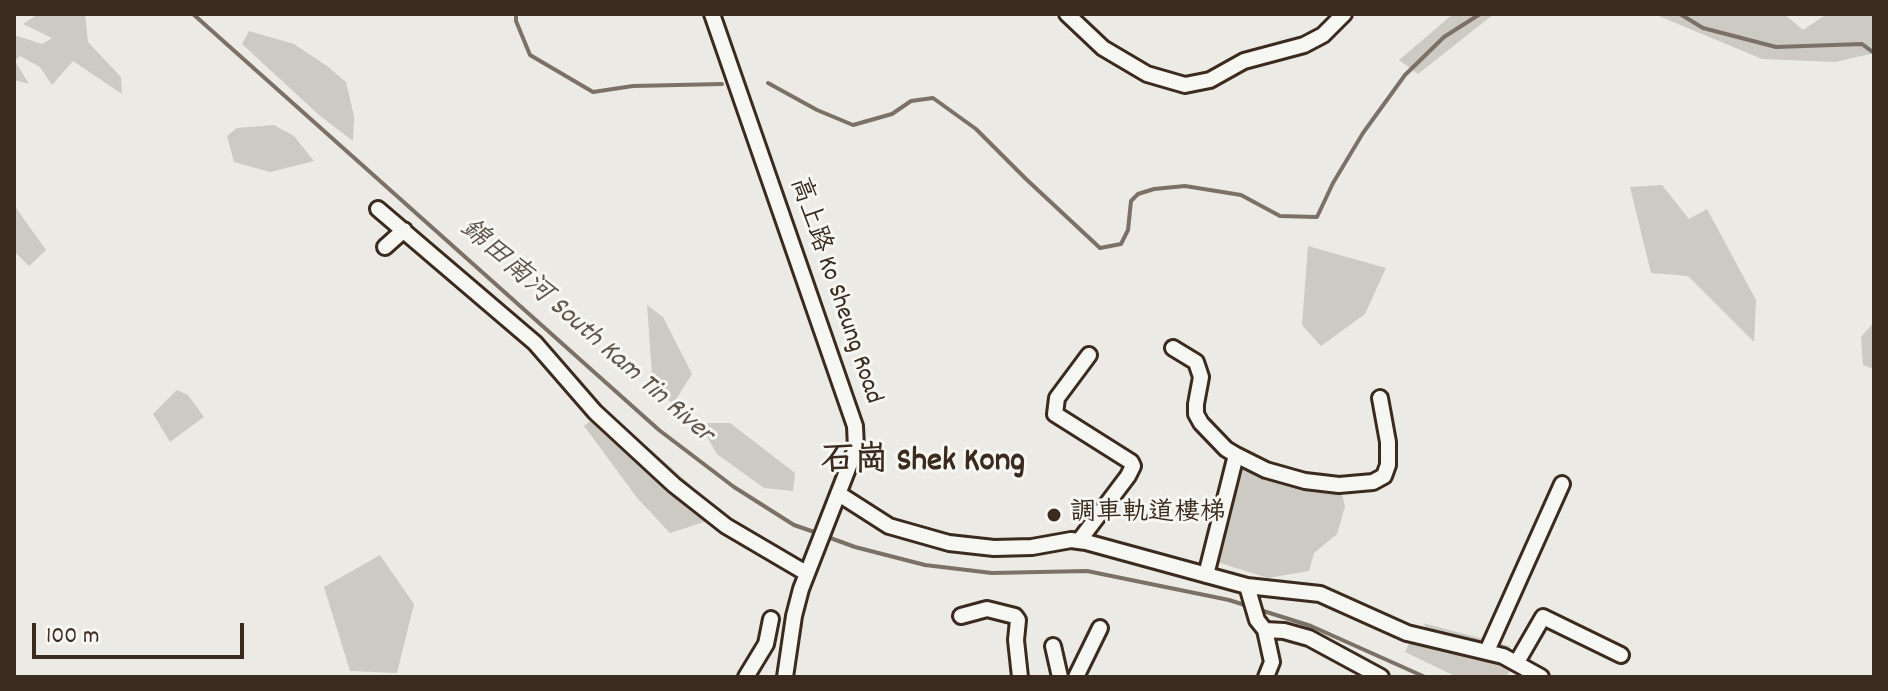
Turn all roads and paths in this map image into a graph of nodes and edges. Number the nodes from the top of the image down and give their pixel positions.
1 (712, 14) edge
2 (1067, 14) edge
3 (1344, 14) edge
4 (378, 209) dead end
5 (404, 230) junction
6 (385, 247) dead end
7 (1173, 348) dead end
8 (1089, 355) dead end
9 (1380, 398) dead end
10 (1236, 455) junction
11 (1562, 484) dead end
12 (839, 494) junction
13 (1079, 541) junction
14 (809, 566) junction
15 (1206, 575) junction
16 (1249, 589) junction
17 (961, 616) dead end
18 (771, 619) dead end
19 (1261, 625) junction
20 (1100, 628) dead end
21 (1053, 646) dead end
22 (1487, 651) junction
23 (1621, 655) dead end
24 (1517, 662) junction
25 (746, 677) edge
26 (785, 677) edge
27 (1020, 677) edge
28 (1060, 677) edge
29 (1076, 677) edge
30 (1266, 677) edge
31 (1381, 677) edge
32 (1541, 677) edge

1 - 12 street, 高上路 Ko Sheung Road
2 - 3 street
4 - 5 street
5 - 6 street
5 - 14 street
7 - 10 street
8 - 13 street
9 - 10 street
10 - 15 street
11 - 22 street
12 - 13 street
12 - 14 street, 高上路 Ko Sheung Road
13 - 15 street
14 - 26 street, 高上路 Ko Sheung Road
15 - 16 street
16 - 19 street
16 - 22 street
17 - 27 street
18 - 25 street
19 - 30 street
19 - 31 street
20 - 29 street
21 - 28 street
22 - 24 street
23 - 24 street
24 - 32 street

